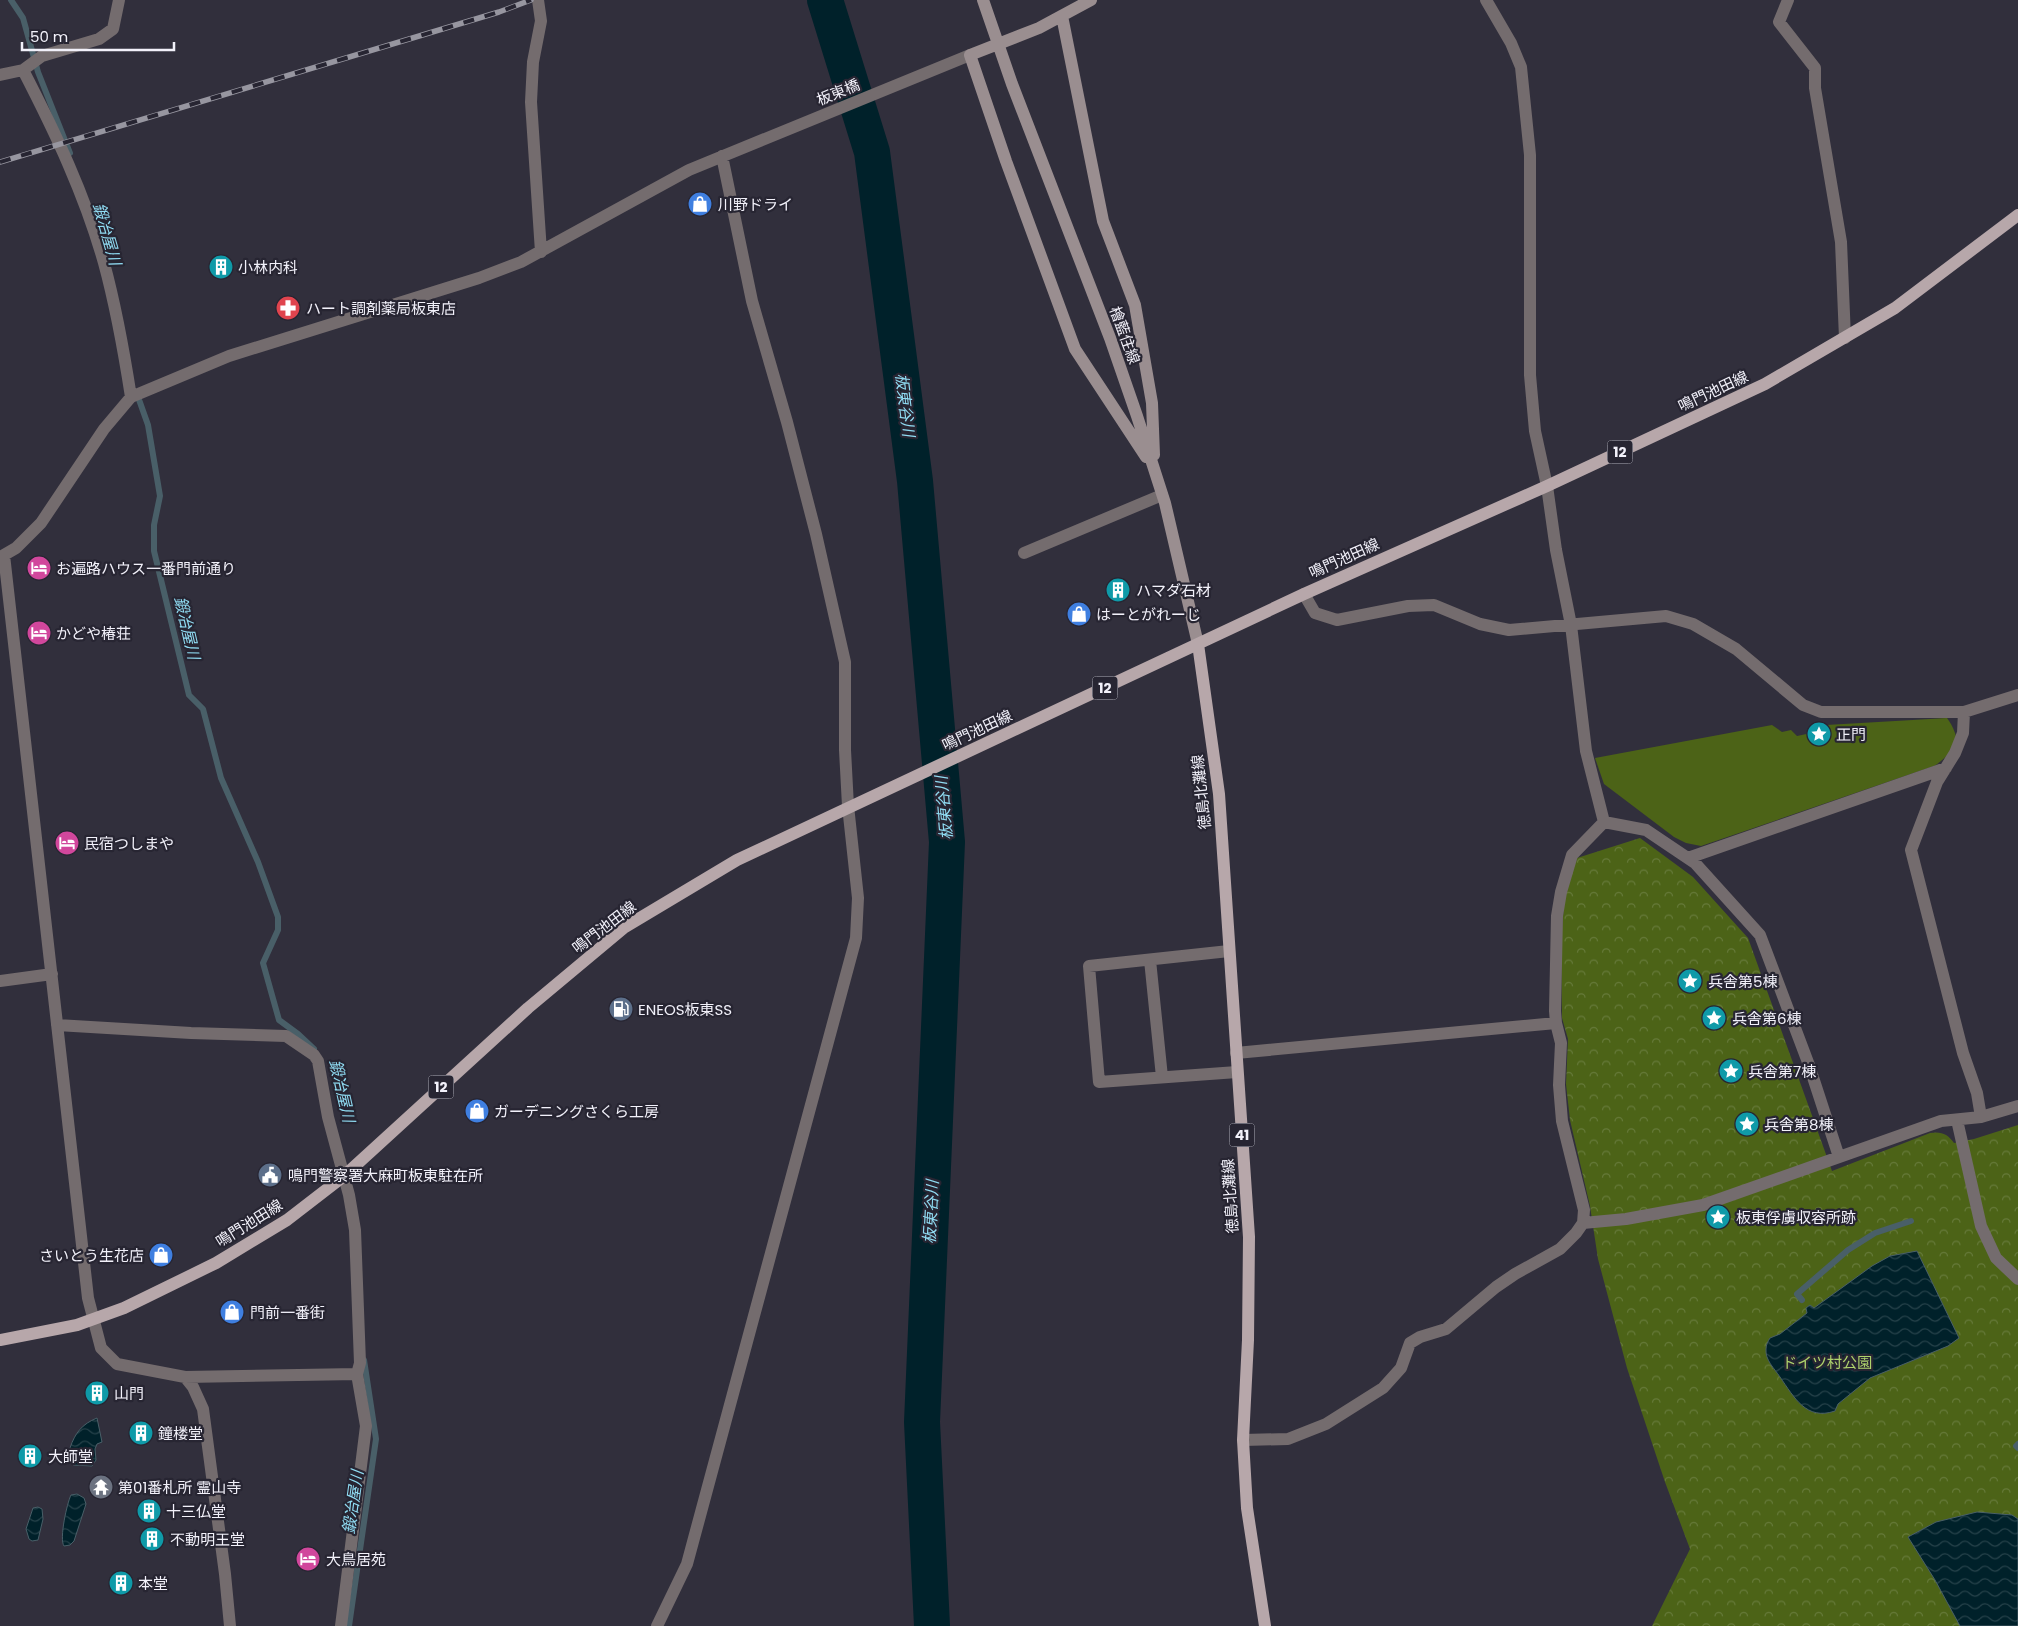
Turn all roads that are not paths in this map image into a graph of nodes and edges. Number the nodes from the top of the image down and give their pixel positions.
1 (119, 0) edge
2 (538, 0) edge
3 (983, 0) edge
4 (1092, 0) edge
5 (1486, 0) edge
6 (1788, 0) edge
7 (1062, 16) junction
8 (970, 55) junction
9 (23, 70) junction
10 (0, 75) edge
11 (722, 156) junction
12 (2018, 215) edge
13 (541, 252) junction
14 (1845, 338) junction
15 (131, 397) junction
16 (1154, 470) junction
17 (1547, 486) junction
18 (1162, 495) junction
19 (1024, 554) dead end
20 (2, 556) edge
21 (1304, 594) junction
22 (1571, 625) junction
23 (1198, 644) junction
24 (2018, 695) edge
25 (1964, 712) junction
26 (1946, 768) junction
27 (848, 806) junction
28 (1604, 822) junction
29 (1688, 858) junction
30 (1229, 952) junction
31 (1150, 960) junction
32 (52, 974) junction
33 (0, 981) edge
34 (1556, 1023) junction
35 (57, 1024) junction
36 (1236, 1053) junction
37 (1237, 1072) junction
38 (1162, 1077) junction
39 (2018, 1106) edge
40 (1981, 1117) junction
41 (1957, 1120) junction
42 (1839, 1157) junction
43 (344, 1176) junction
44 (1583, 1223) junction
45 (2018, 1279) edge
46 (94, 1321) junction
47 (0, 1340) edge
48 (357, 1374) junction
49 (185, 1377) junction
50 (1243, 1440) junction
51 (230, 1626) edge
52 (341, 1626) edge
53 (657, 1626) edge
54 (1265, 1626) edge

1 - 9 street
2 - 13 street
3 - 16 main road, 檜藍住線
4 - 7 main road
5 - 17 street
6 - 14 street
7 - 8 main road
7 - 16 main road
8 - 11 street, 板東橋
8 - 16 main road
9 - 10 street
9 - 15 street
11 - 13 street, 板東橋
11 - 27 street
12 - 14 main road, 鳴門池田線 / 12
13 - 15 street, 板東橋
14 - 17 main road, 鳴門池田線 / 12
15 - 20 street
16 - 18 main road, 檜藍住線
17 - 21 main road, 鳴門池田線 / 12
17 - 22 street
18 - 19 street
18 - 23 main road, 檜藍住線
20 - 32 street
21 - 22 street
21 - 23 main road, 鳴門池田線 / 12
22 - 25 street
22 - 28 street
23 - 27 main road, 鳴門池田線 / 12
23 - 30 main road, 徳島北灘線 / 41
24 - 25 street
25 - 26 street
26 - 29 street
26 - 40 street
27 - 43 main road, 鳴門池田線 / 12
27 - 53 street
28 - 29 street
28 - 34 street
29 - 42 street
30 - 31 street
30 - 36 main road, 徳島北灘線 / 41
31 - 38 street
31 - 38 street
32 - 33 street
32 - 35 street
34 - 36 street
34 - 44 street
35 - 43 street
35 - 46 street
36 - 37 main road, 徳島北灘線 / 41
37 - 38 street
37 - 50 main road, 徳島北灘線 / 41
39 - 40 street
40 - 41 street
41 - 42 street
41 - 45 street
42 - 44 street
43 - 46 main road, 鳴門池田線 / 12
43 - 48 street
44 - 50 street
46 - 47 main road, 鳴門池田線 / 12
46 - 49 street
48 - 49 street
48 - 52 street
49 - 51 street
50 - 54 main road, 徳島北灘線 / 41

